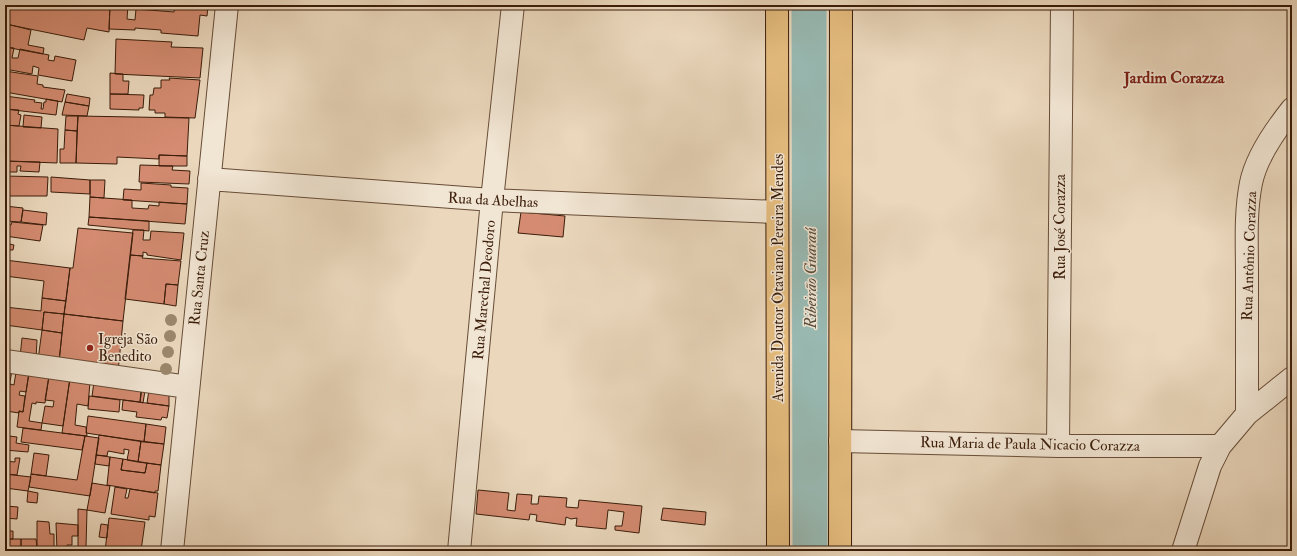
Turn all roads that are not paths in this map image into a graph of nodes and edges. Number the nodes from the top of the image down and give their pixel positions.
1 (227, 5) edge
2 (513, 5) edge
3 (776, 5) edge
4 (841, 5) edge
5 (1061, 6) edge
6 (1292, 109) edge
7 (210, 179) junction
8 (492, 200) junction
9 (777, 212) junction
10 (5, 361) edge
11 (1292, 378) edge
12 (188, 387) junction
13 (1247, 414) junction
14 (840, 441) junction
15 (1058, 446) junction
16 (1220, 446) junction
17 (172, 551) edge
18 (459, 551) edge
19 (778, 551) edge
20 (840, 551) edge
21 (1183, 551) edge

1 - 7 street, Rua Santa Cruz
2 - 8 street, Rua Marechal Deodoro
3 - 9 main road, Avenida Doutor Otaviano Pereira Mendes
4 - 14 main road
5 - 15 street, Rua José Corazza
6 - 13 street, Rua Antônio Corazza
7 - 8 street, Rua da Abelhas
7 - 12 street, Rua Santa Cruz
8 - 9 street, Rua da Abelhas
8 - 18 street, Rua Marechal Deodoro
9 - 19 main road, Avenida Doutor Otaviano Pereira Mendes
10 - 12 street
11 - 13 street
12 - 17 street, Rua Santa Cruz
13 - 16 street
14 - 15 street, Rua Maria de Paula Nicacio Corazza
14 - 20 main road
15 - 16 street, Rua Maria de Paula Nicacio Corazza
16 - 21 street

